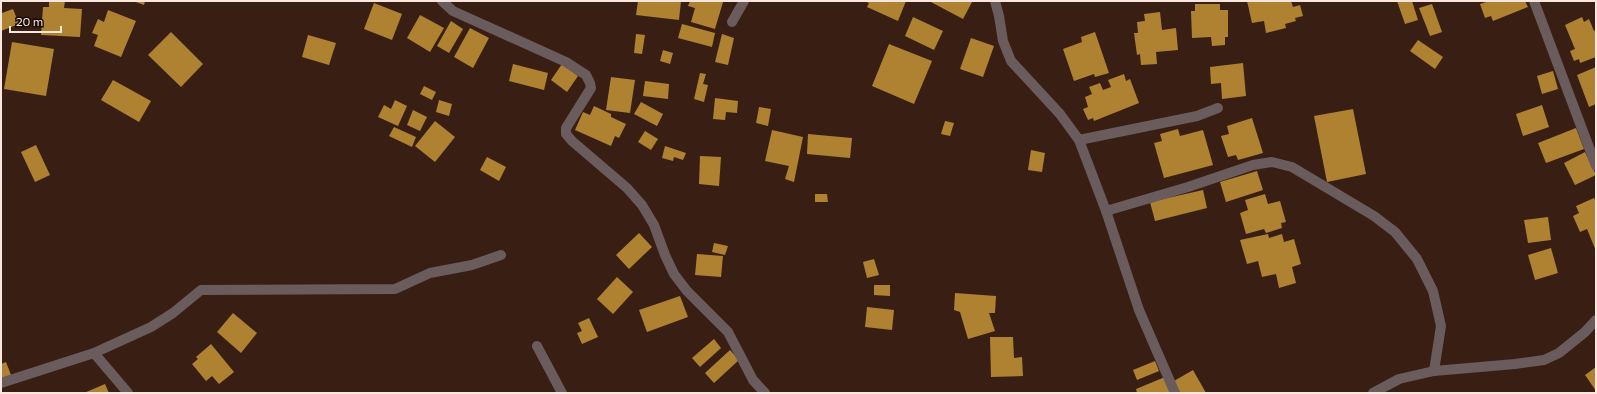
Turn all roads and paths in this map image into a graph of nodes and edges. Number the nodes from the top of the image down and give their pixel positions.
1 (442, 1) edge
2 (744, 1) edge
3 (995, 1) edge
4 (1534, 1) edge
5 (732, 22) dead end
6 (1218, 108) dead end
7 (1079, 140) junction
8 (1596, 166) edge
9 (1106, 211) junction
10 (501, 255) dead end
11 (1596, 320) edge
12 (537, 346) dead end
13 (94, 353) junction
14 (1434, 371) junction
15 (1, 383) edge
16 (128, 393) edge
17 (562, 393) edge
18 (765, 393) edge
19 (1175, 393) edge
20 (1373, 393) edge

1 - 18 street
2 - 5 street
3 - 7 street
4 - 8 street
6 - 7 street
7 - 9 street
9 - 14 street
9 - 19 street
10 - 13 street
11 - 14 street
12 - 17 street
13 - 15 street
13 - 16 street
14 - 20 street

